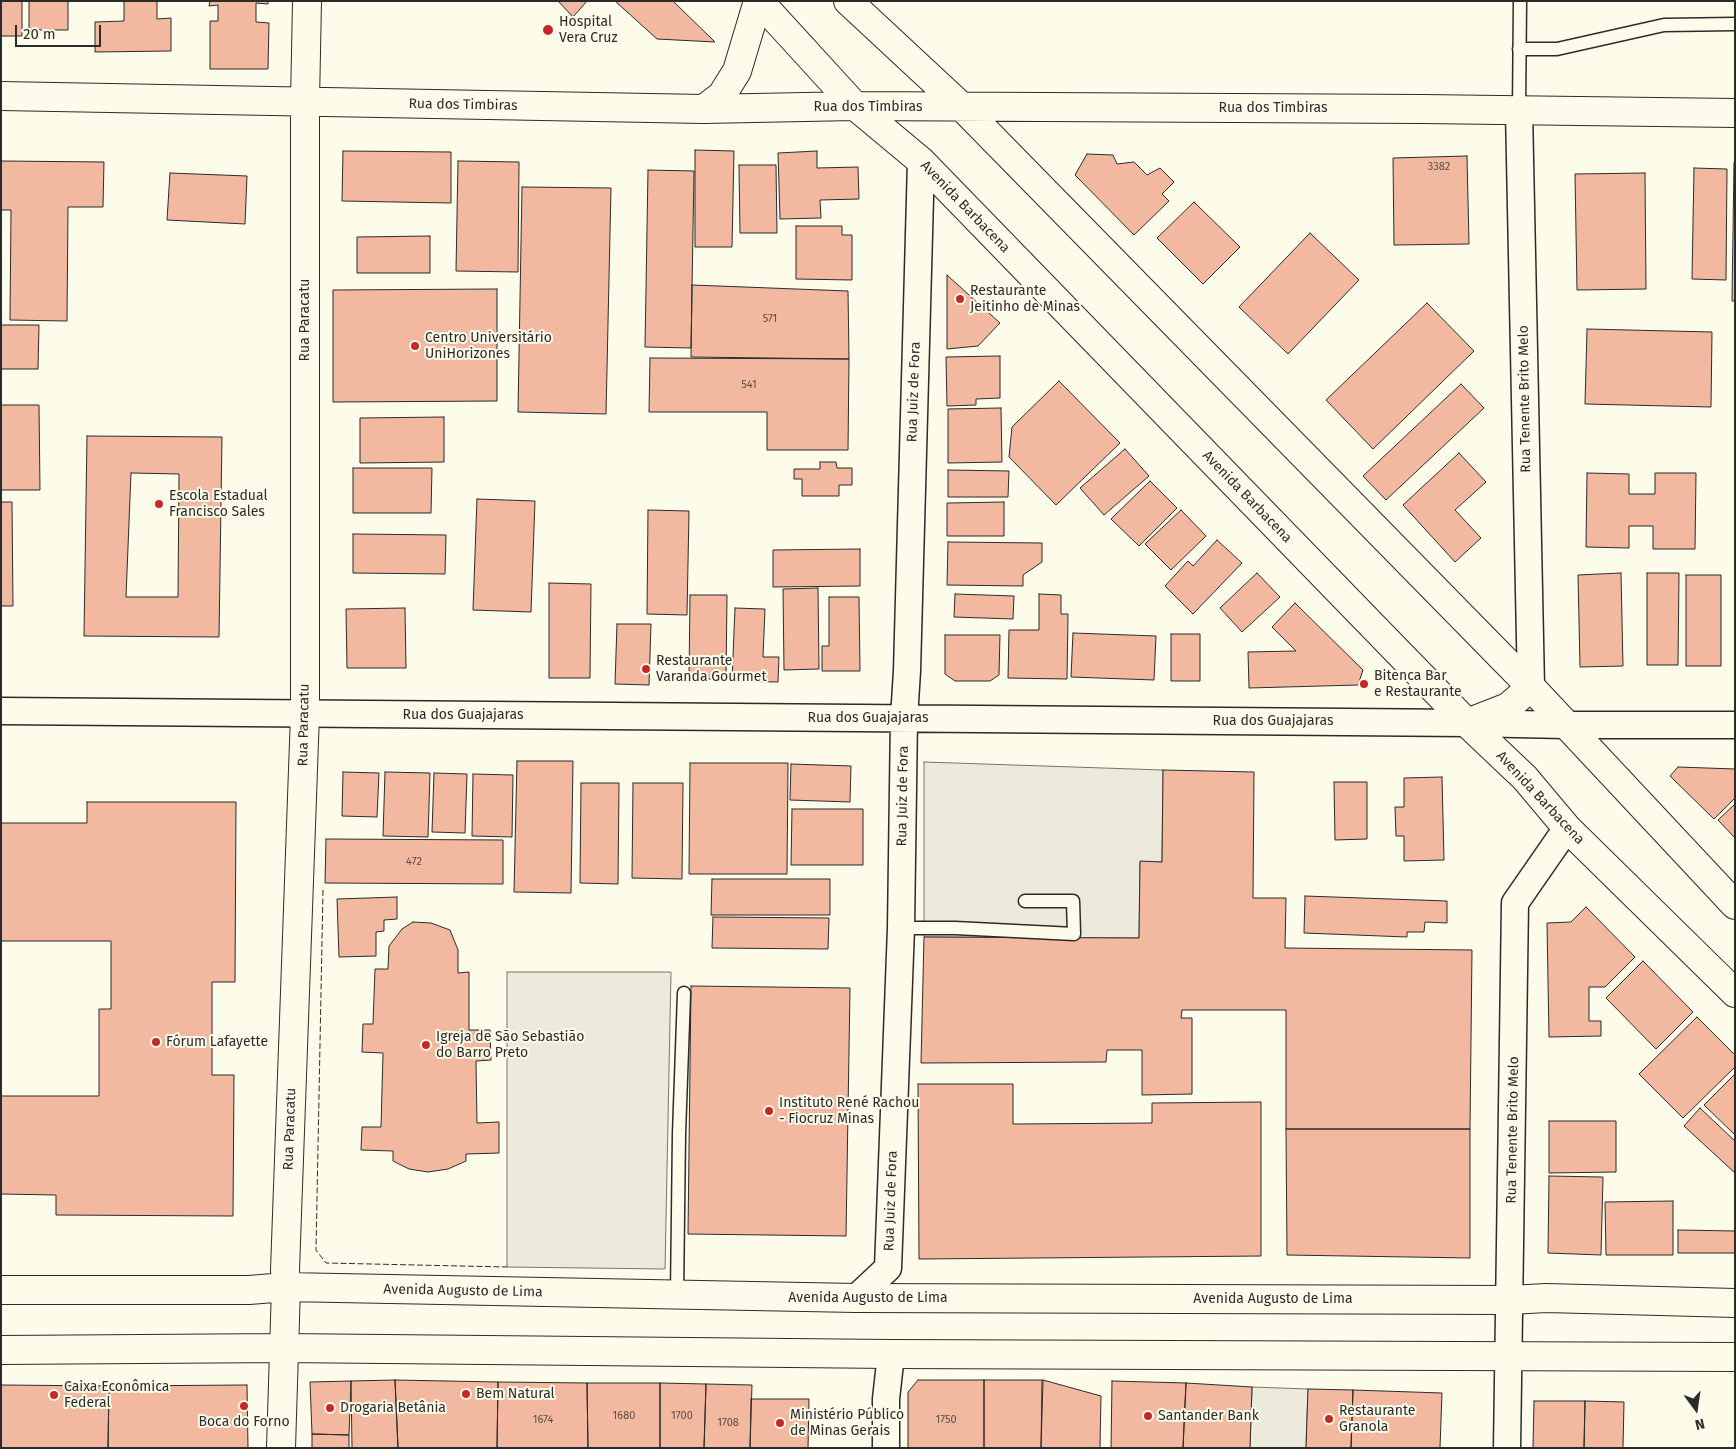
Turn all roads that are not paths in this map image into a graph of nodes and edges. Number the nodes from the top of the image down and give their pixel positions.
1 (307, 1) edge
2 (759, 1) edge
3 (848, 1) edge
4 (1520, 1) edge
5 (1735, 24) edge
6 (1519, 49) junction
7 (1, 96) edge
8 (305, 102) junction
9 (855, 106) junction
10 (962, 107) junction
11 (704, 109) junction
12 (1519, 111) junction
13 (1735, 113) edge
14 (921, 161) junction
15 (1530, 687) junction
16 (1, 711) edge
17 (306, 714) junction
18 (904, 718) junction
19 (1467, 723) junction
20 (1566, 725) junction
21 (1735, 725) edge
22 (1566, 828) junction
23 (1025, 901) dead end
24 (1735, 905) edge
25 (901, 928) junction
26 (684, 993) dead end
27 (1735, 993) edge
28 (286, 1287) junction
29 (1, 1290) edge
30 (677, 1296) junction
31 (856, 1298) junction
32 (1510, 1300) junction
33 (1735, 1303) edge
34 (283, 1348) junction
35 (1, 1350) edge
36 (891, 1354) junction
37 (1508, 1356) junction
38 (1735, 1358) edge
39 (282, 1448) edge
40 (886, 1448) edge
41 (1507, 1448) edge

1 - 8 main road, Rua Paracatu
2 - 9 main road, Avenida Barbacena
2 - 11 main road
3 - 10 main road
4 - 6 lane
5 - 6 lane
6 - 12 lane
7 - 8 main road, Rua dos Timbiras
8 - 11 main road, Rua dos Timbiras
8 - 17 main road, Rua Paracatu
9 - 10 main road, Rua dos Timbiras
9 - 11 main road, Rua dos Timbiras
9 - 14 main road, Avenida Barbacena
10 - 12 main road, Rua dos Timbiras
10 - 15 main road
12 - 13 main road, Rua dos Timbiras
12 - 15 street, Rua Tenente Brito Melo
14 - 18 street, Rua Juiz de Fora
14 - 19 main road, Avenida Barbacena
15 - 19 main road
15 - 20 main road
16 - 17 street, Rua dos Guajajaras
17 - 18 street, Rua dos Guajajaras
17 - 28 main road, Rua Paracatu
18 - 19 street, Rua dos Guajajaras
18 - 25 street, Rua Juiz de Fora
19 - 20 street, Rua dos Guajajaras
19 - 22 main road, Avenida Barbacena
20 - 21 street, Rua dos Guajajaras
20 - 24 main road
22 - 27 main road, Avenida Barbacena
22 - 32 street, Rua Tenente Brito Melo
23 - 25 lane
25 - 31 street, Rua Juiz de Fora
26 - 30 lane
28 - 29 main road, Avenida Augusto de Lima
28 - 30 main road, Avenida Augusto de Lima
28 - 34 main road, Rua Paracatu
30 - 31 main road, Avenida Augusto de Lima
31 - 32 main road, Avenida Augusto de Lima
32 - 33 main road, Avenida Augusto de Lima
32 - 37 street, Rua Tenente Brito Melo
34 - 35 main road
34 - 36 main road
34 - 39 main road, Rua Paracatu
36 - 37 main road
36 - 40 street
37 - 38 main road
37 - 41 street, Rua Tenente Brito Melo

